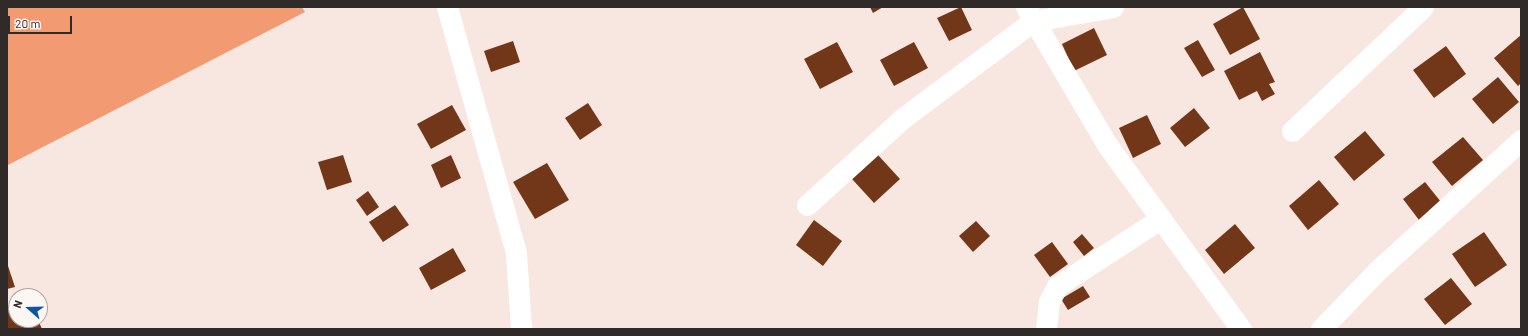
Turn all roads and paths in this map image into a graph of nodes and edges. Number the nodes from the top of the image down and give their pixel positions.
1 (447, 7) edge
2 (1113, 7) edge
3 (1423, 7) edge
4 (1029, 14) edge
5 (1292, 131) dead end
6 (1521, 140) edge
7 (807, 205) dead end
8 (1160, 218) junction
9 (521, 329) edge
10 (1046, 329) edge
11 (1241, 329) edge
12 (1321, 329) edge

1 - 9 street
2 - 4 street
3 - 5 street
4 - 7 street
4 - 8 street
6 - 12 street
8 - 10 street
8 - 11 street

